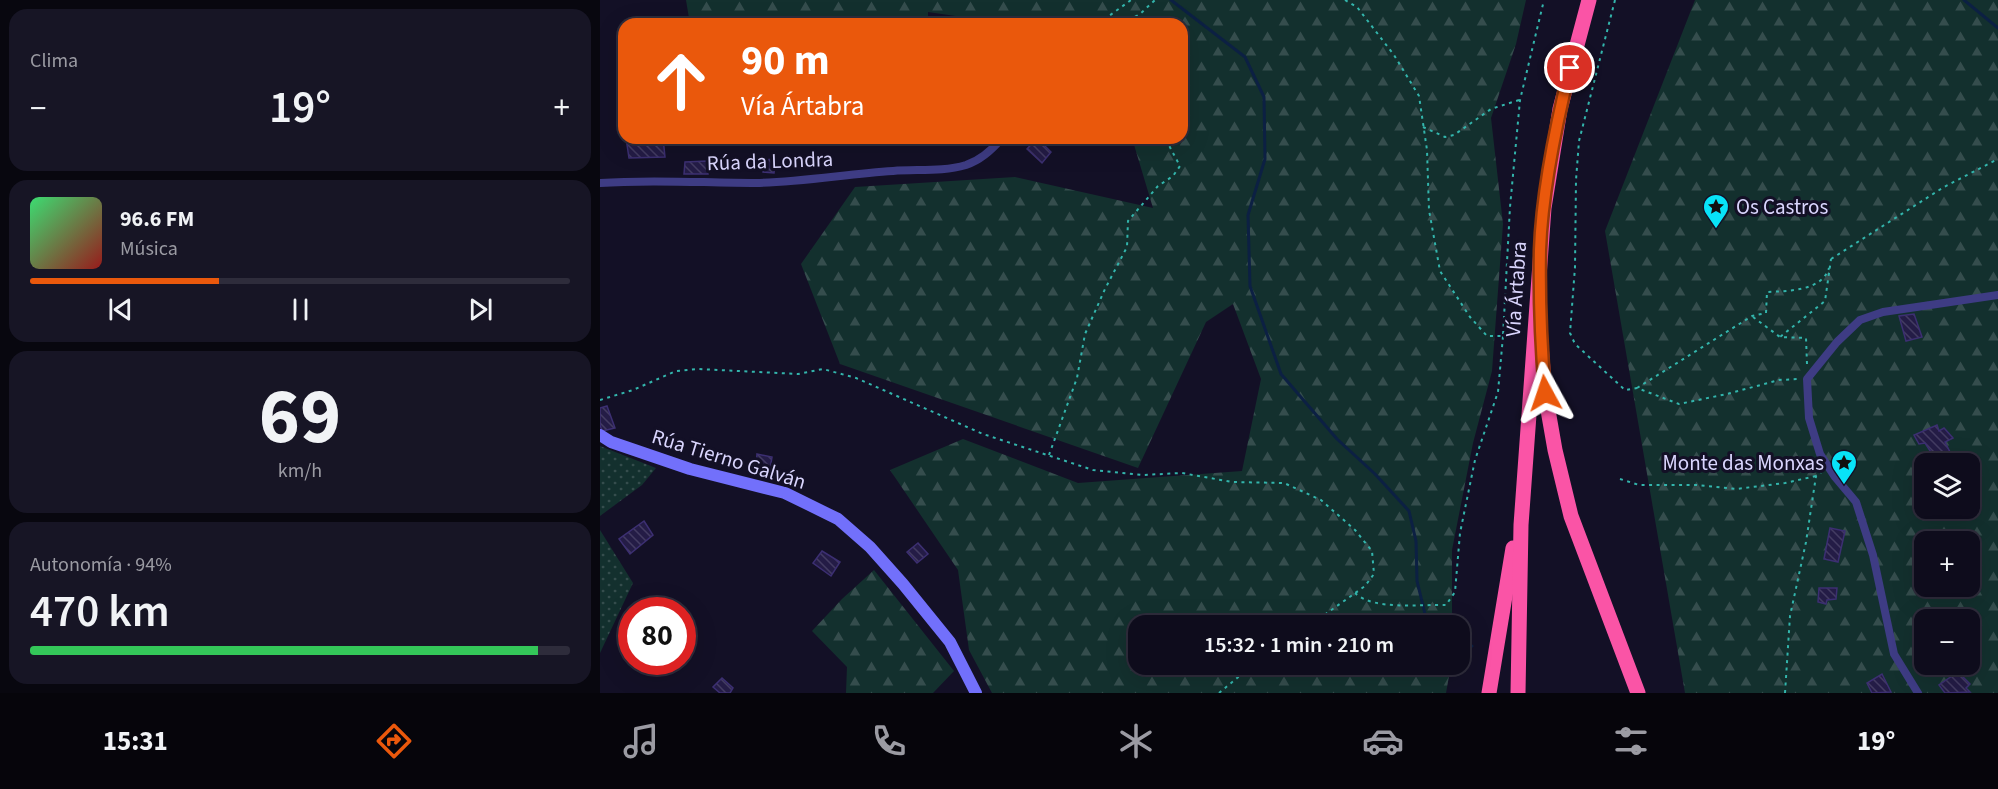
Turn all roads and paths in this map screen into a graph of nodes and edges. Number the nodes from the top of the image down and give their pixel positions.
1 (1131, 0) edge
2 (1155, 0) edge
3 (1345, 0) edge
4 (1544, 0) edge
5 (1589, 0) edge
6 (1615, 0) edge
7 (1106, 18) edge
8 (1133, 18) edge
9 (1520, 100) junction
10 (1423, 127) junction
11 (997, 144) edge
12 (1168, 144) edge
13 (1998, 159) edge
14 (600, 183) edge
15 (1540, 249) junction
16 (1831, 259) junction
17 (1998, 295) edge
18 (1752, 316) junction
19 (1503, 336) junction
20 (1780, 337) junction
21 (1807, 379) junction
22 (1637, 388) junction
23 (600, 400) edge
24 (600, 435) edge
25 (1049, 455) junction
26 (1829, 468) junction
27 (1816, 476) junction
28 (1620, 479) dead end
29 (1521, 525) junction
30 (1356, 593) junction
31 (1325, 615) edge
32 (1240, 675) edge
33 (976, 693) edge
34 (1218, 693) edge
35 (1489, 693) edge
36 (1518, 693) edge
37 (1638, 693) edge
38 (1785, 693) edge
39 (1918, 693) edge

1 - 7 path
2 - 8 path
3 - 10 path
4 - 9 path
5 - 15 highway, Vía Ártabra
6 - 22 path
9 - 10 path
9 - 19 path
10 - 19 path
11 - 14 street, Rúa da Londra
12 - 25 path
13 - 16 path
15 - 29 highway, Vía Ártabra
15 - 37 highway
16 - 18 path
16 - 20 path
17 - 21 street
18 - 20 path
18 - 22 path
19 - 30 path
20 - 21 path
21 - 22 path
21 - 26 street
23 - 25 path
24 - 33 street, Rúa Tierno Galván
25 - 30 path
26 - 27 path
26 - 39 street
27 - 28 path
27 - 38 path
29 - 35 highway
29 - 36 highway, Vía Ártabra
30 - 31 path
32 - 34 path

